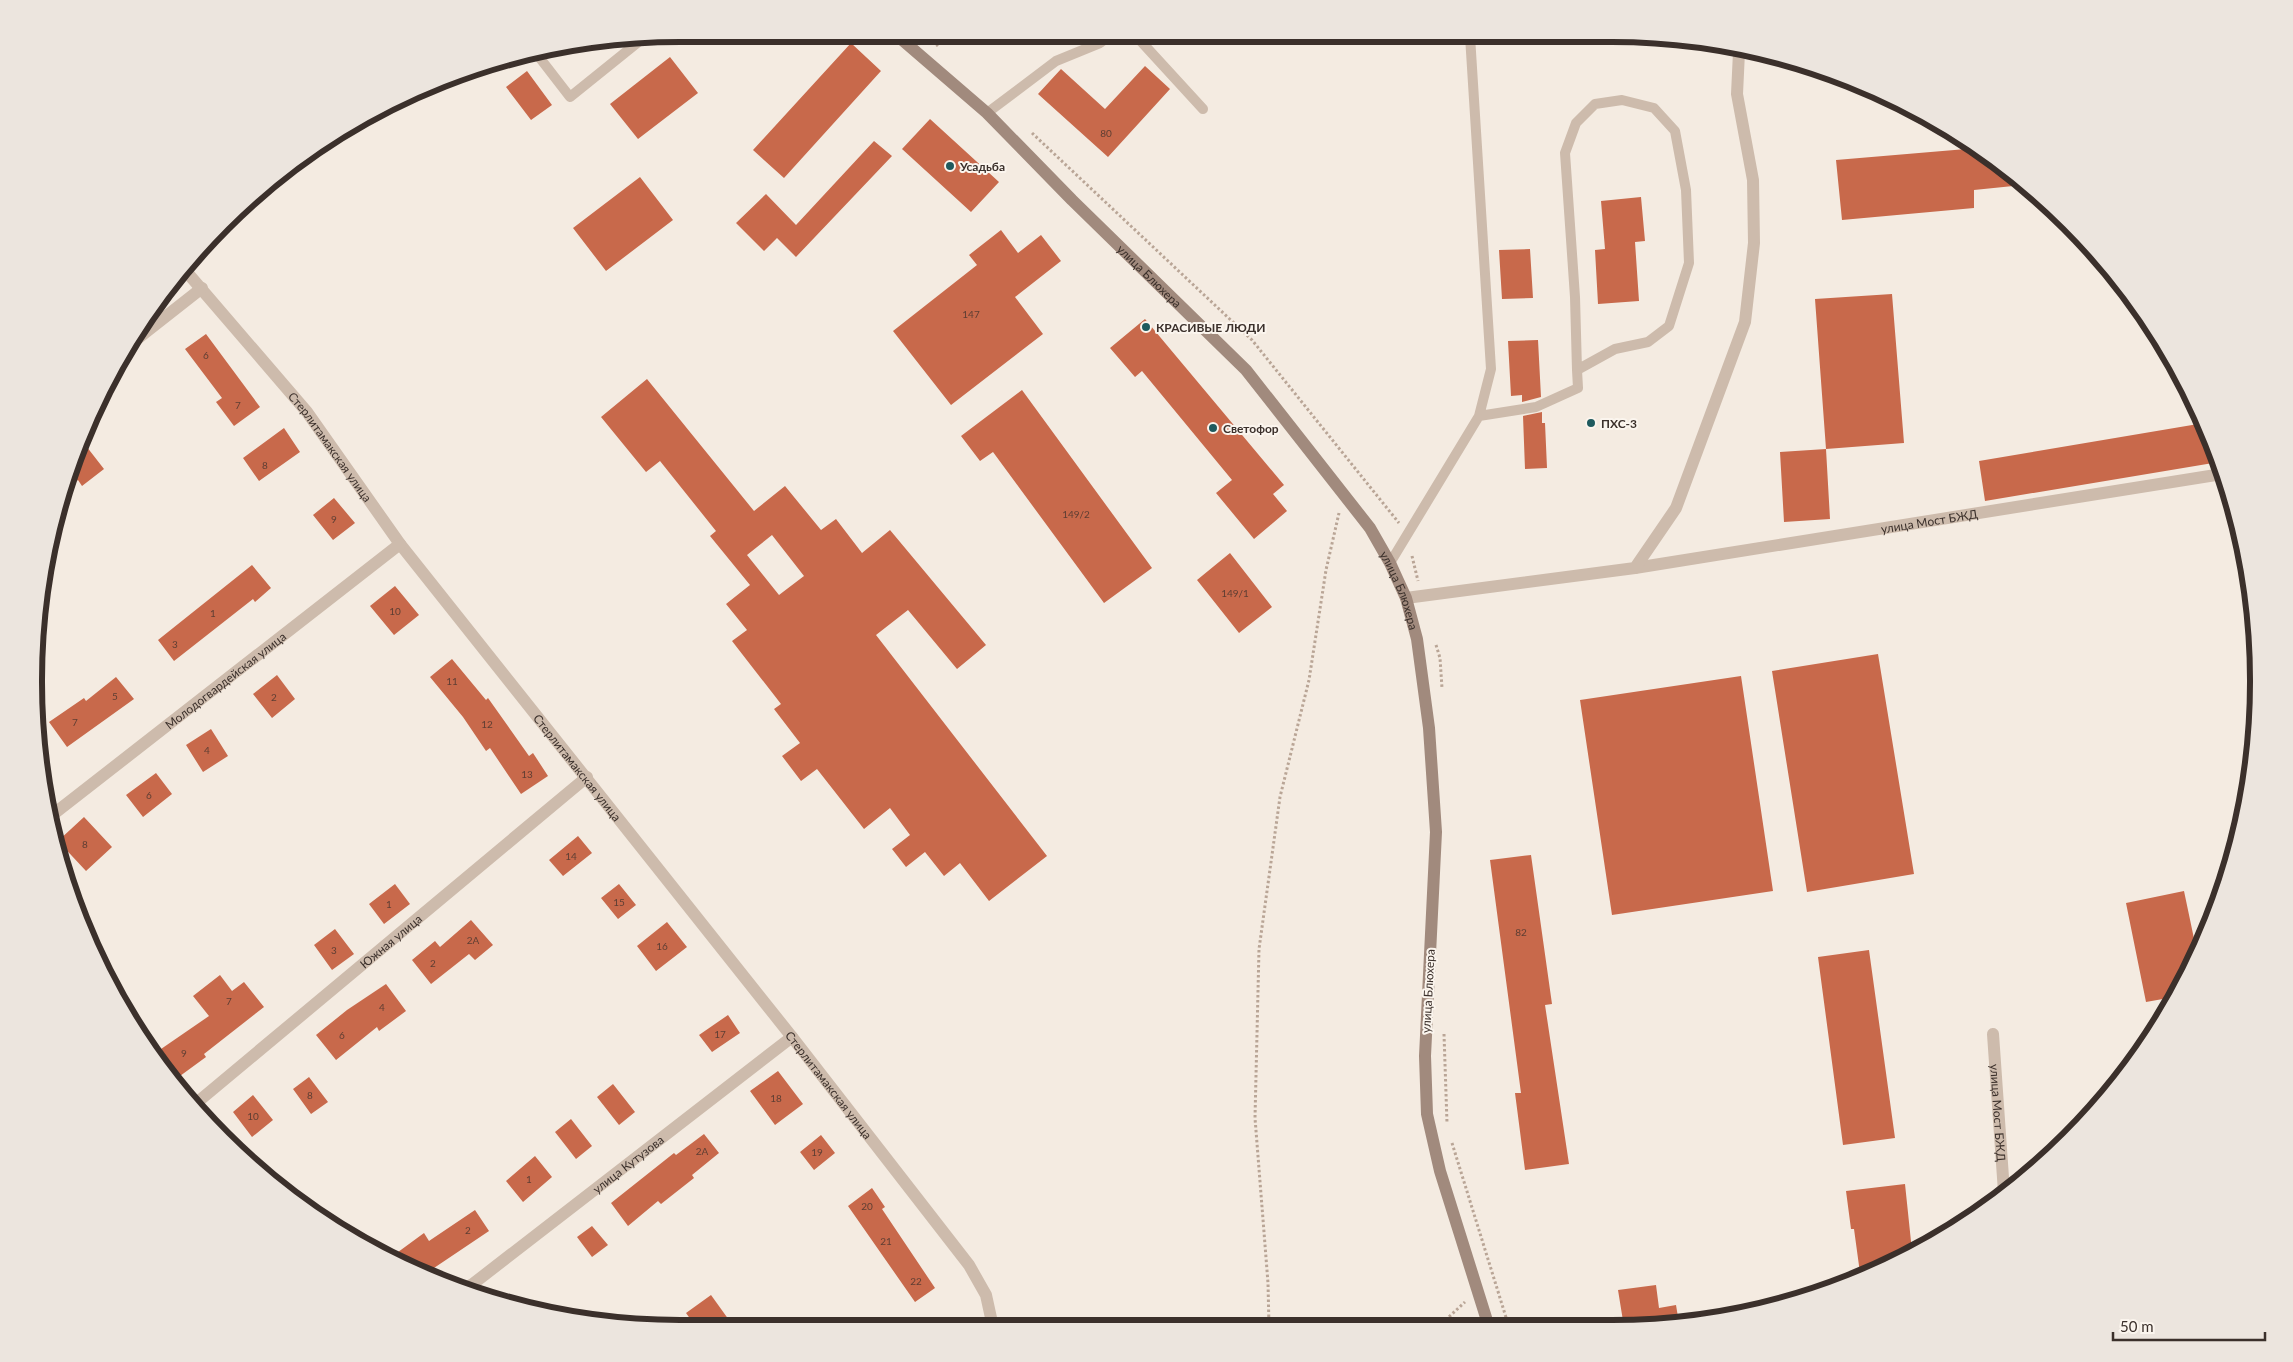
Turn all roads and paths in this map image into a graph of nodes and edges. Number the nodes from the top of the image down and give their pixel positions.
1 (905, 42) edge
2 (933, 42) edge
3 (1101, 42) edge
4 (1142, 42) edge
5 (1470, 42) edge
6 (635, 44) edge
7 (943, 51) dead end
8 (1739, 55) edge
9 (540, 59) edge
10 (1203, 110) dead end
11 (987, 113) junction
12 (1028, 129) dead end
13 (189, 274) edge
14 (202, 288) junction
15 (147, 331) edge
16 (1577, 370) junction
17 (1480, 416) junction
18 (2217, 475) edge
19 (1344, 493) junction
20 (1407, 534) junction
21 (400, 544) junction
22 (1390, 563) junction
23 (1635, 568) junction
24 (1422, 596) junction
25 (1406, 598) junction
26 (1435, 640) dead end
27 (1443, 696) dead end
28 (587, 777) junction
29 (56, 812) edge
30 (1444, 1029) dead end
31 (1993, 1034) dead end
32 (792, 1037) junction
33 (200, 1100) edge
34 (1447, 1127) dead end
35 (1450, 1136) dead end
36 (2004, 1186) edge
37 (472, 1284) edge
38 (1477, 1292) junction
39 (991, 1320) edge
40 (1269, 1320) edge
41 (1446, 1320) edge
42 (1487, 1320) edge
43 (1507, 1320) edge

1 - 11 main road, улица Блюхера
2 - 7 path
3 - 11 lane
4 - 10 lane
5 - 17 lane
6 - 9 lane
8 - 23 street
11 - 19 main road, улица Блюхера
12 - 20 path
13 - 14 street, Стерлитамакская улица
14 - 15 street
14 - 21 street, Стерлитамакская улица
16 - 16 lane
16 - 17 lane
17 - 20 lane
18 - 23 street, улица Мост БЖД
19 - 22 main road, улица Блюхера
19 - 40 path
20 - 22 lane
20 - 24 path
21 - 28 street, Стерлитамакская улица
21 - 29 street, Молодогвардейская улица
22 - 25 main road, улица Блюхера
23 - 24 street, улица Мост БЖД
24 - 25 street, улица Мост БЖД
25 - 38 main road, улица Блюхера
26 - 27 path
28 - 32 street, Стерлитамакская улица
28 - 33 street, Южная улица
30 - 34 path
31 - 36 street, улица Мост БЖД
32 - 37 street, улица Кутузова
32 - 39 street, Стерлитамакская улица
35 - 43 path
38 - 41 path
38 - 42 main road, улица Блюхера

